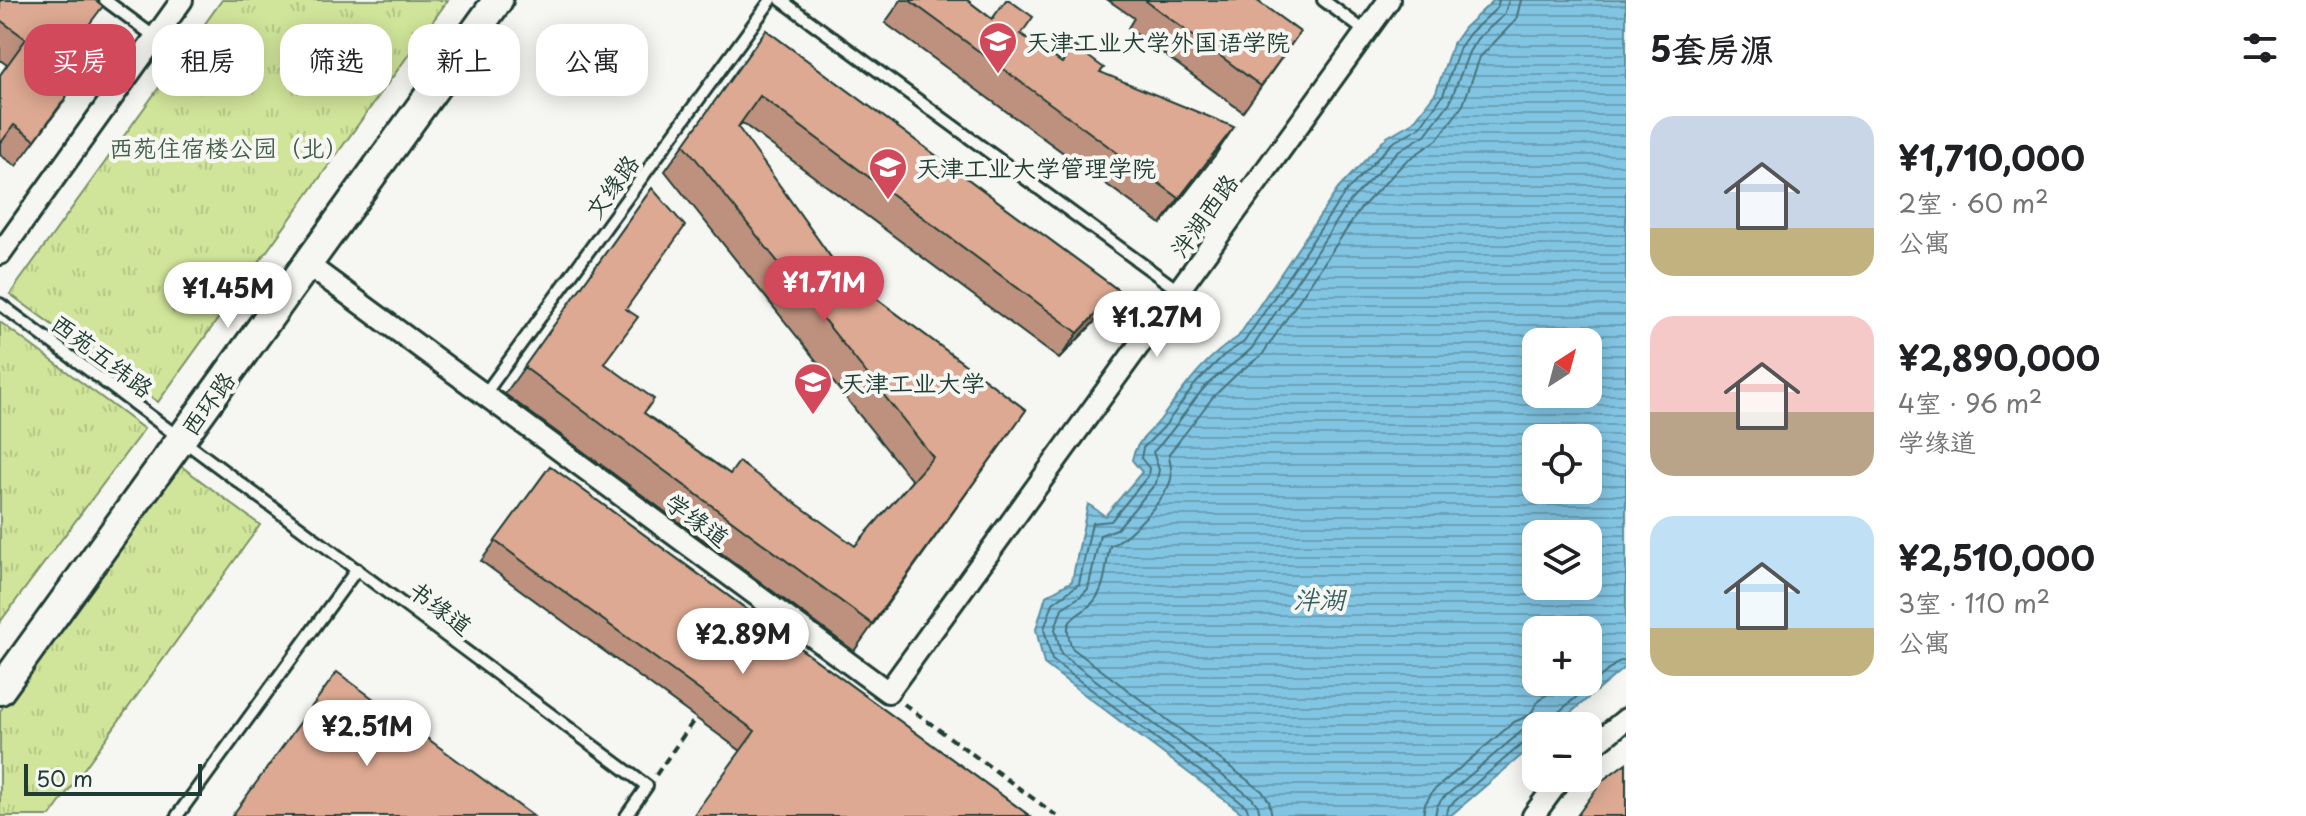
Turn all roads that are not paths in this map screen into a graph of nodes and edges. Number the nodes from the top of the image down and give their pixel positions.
1 (105, 0) edge
2 (182, 0) edge
3 (498, 0) edge
4 (771, 0) edge
5 (781, 0) edge
6 (1323, 0) edge
7 (1389, 0) edge
8 (164, 24) edge
9 (1366, 32) junction
10 (152, 35) edge
11 (152, 41) edge
12 (0, 254) edge
13 (307, 264) junction
14 (1179, 291) junction
15 (0, 304) edge
16 (484, 395) junction
17 (181, 438) junction
18 (357, 569) junction
19 (0, 690) edge
20 (888, 692) joint
21 (1626, 719) edge
22 (1602, 739) edge
23 (1551, 792) edge
24 (177, 816) edge
25 (626, 816) edge
26 (1533, 816) edge

1 - 10 lane
2 - 8 street
3 - 13 street, 西环路
4 - 16 lane, 文缘路
5 - 14 lane
6 - 9 lane
7 - 9 street, 泮湖西路
9 - 14 street, 泮湖西路
11 - 12 street
13 - 16 street, 学缘道
13 - 17 street, 西环路
14 - 20 street, 泮湖西路
15 - 17 lane, 西苑五纬路
16 - 20 street, 学缘道
17 - 18 lane, 书缘道
17 - 19 street, 西环路
18 - 24 lane
18 - 25 lane, 书缘道
21 - 22 street
23 - 26 street

